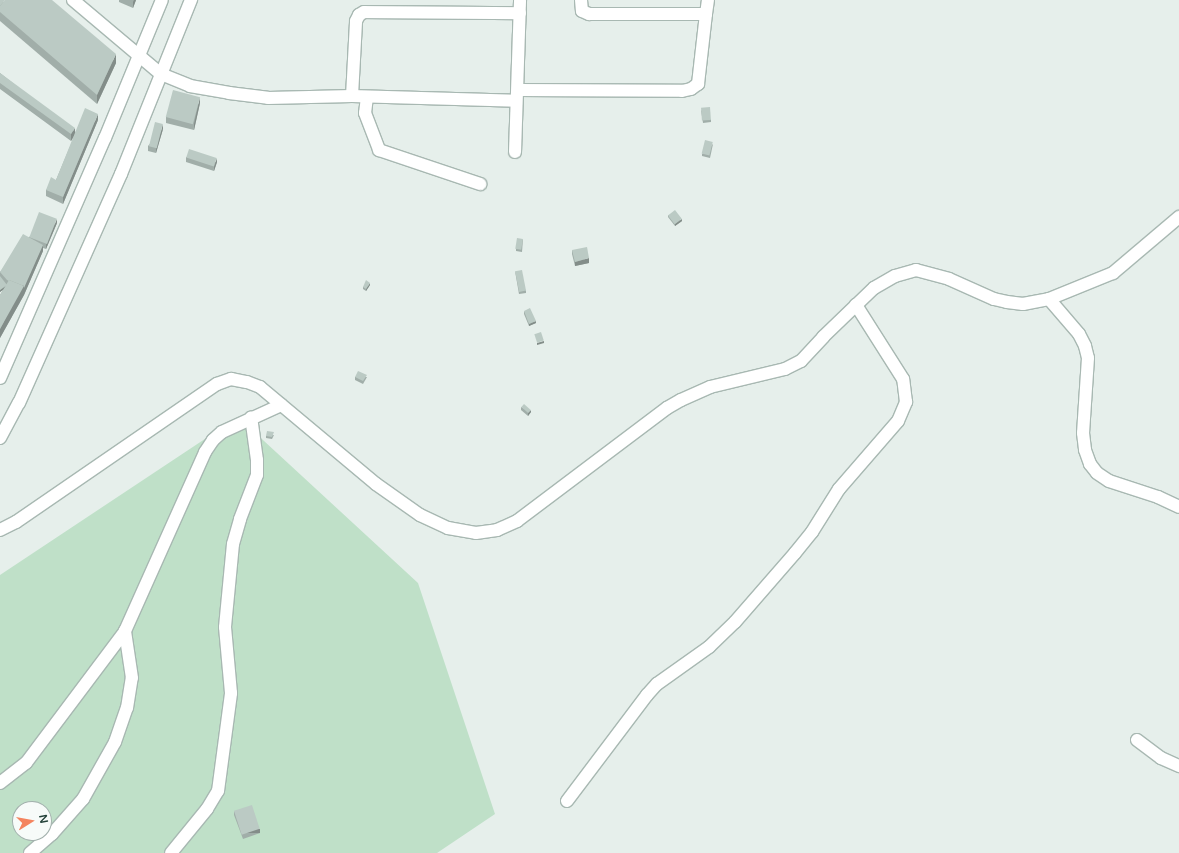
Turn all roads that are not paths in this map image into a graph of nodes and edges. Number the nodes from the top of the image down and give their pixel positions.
1 (73, 0) edge
2 (162, 0) edge
3 (191, 0) edge
4 (520, 0) edge
5 (580, 0) edge
6 (708, 0) edge
7 (365, 6) edge
8 (520, 13) junction
9 (706, 14) junction
10 (140, 55) junction
11 (161, 74) junction
12 (517, 95) junction
13 (352, 96) junction
14 (367, 97) junction
15 (515, 152) dead end
16 (480, 184) dead end
17 (1179, 217) edge
18 (1049, 298) junction
19 (856, 305) junction
20 (0, 378) edge
21 (281, 405) junction
22 (251, 417) junction
23 (0, 438) edge
24 (1179, 507) edge
25 (0, 530) edge
26 (125, 631) junction
27 (1137, 740) dead end
28 (1179, 766) edge
29 (0, 783) edge
30 (567, 801) dead end
31 (30, 853) edge
32 (170, 853) edge

1 - 10 street
2 - 10 street
3 - 11 street
4 - 8 street
5 - 9 street
6 - 9 street
7 - 8 street
7 - 13 street
8 - 12 street
9 - 12 street
10 - 11 street
10 - 20 street
11 - 13 street
11 - 23 street
12 - 14 street
12 - 15 street
13 - 14 street
14 - 16 street
17 - 18 street
18 - 19 street
18 - 24 street
19 - 21 street
19 - 30 street
21 - 22 street
21 - 25 street
22 - 26 street
22 - 32 street
26 - 29 street
26 - 31 street
27 - 28 street

